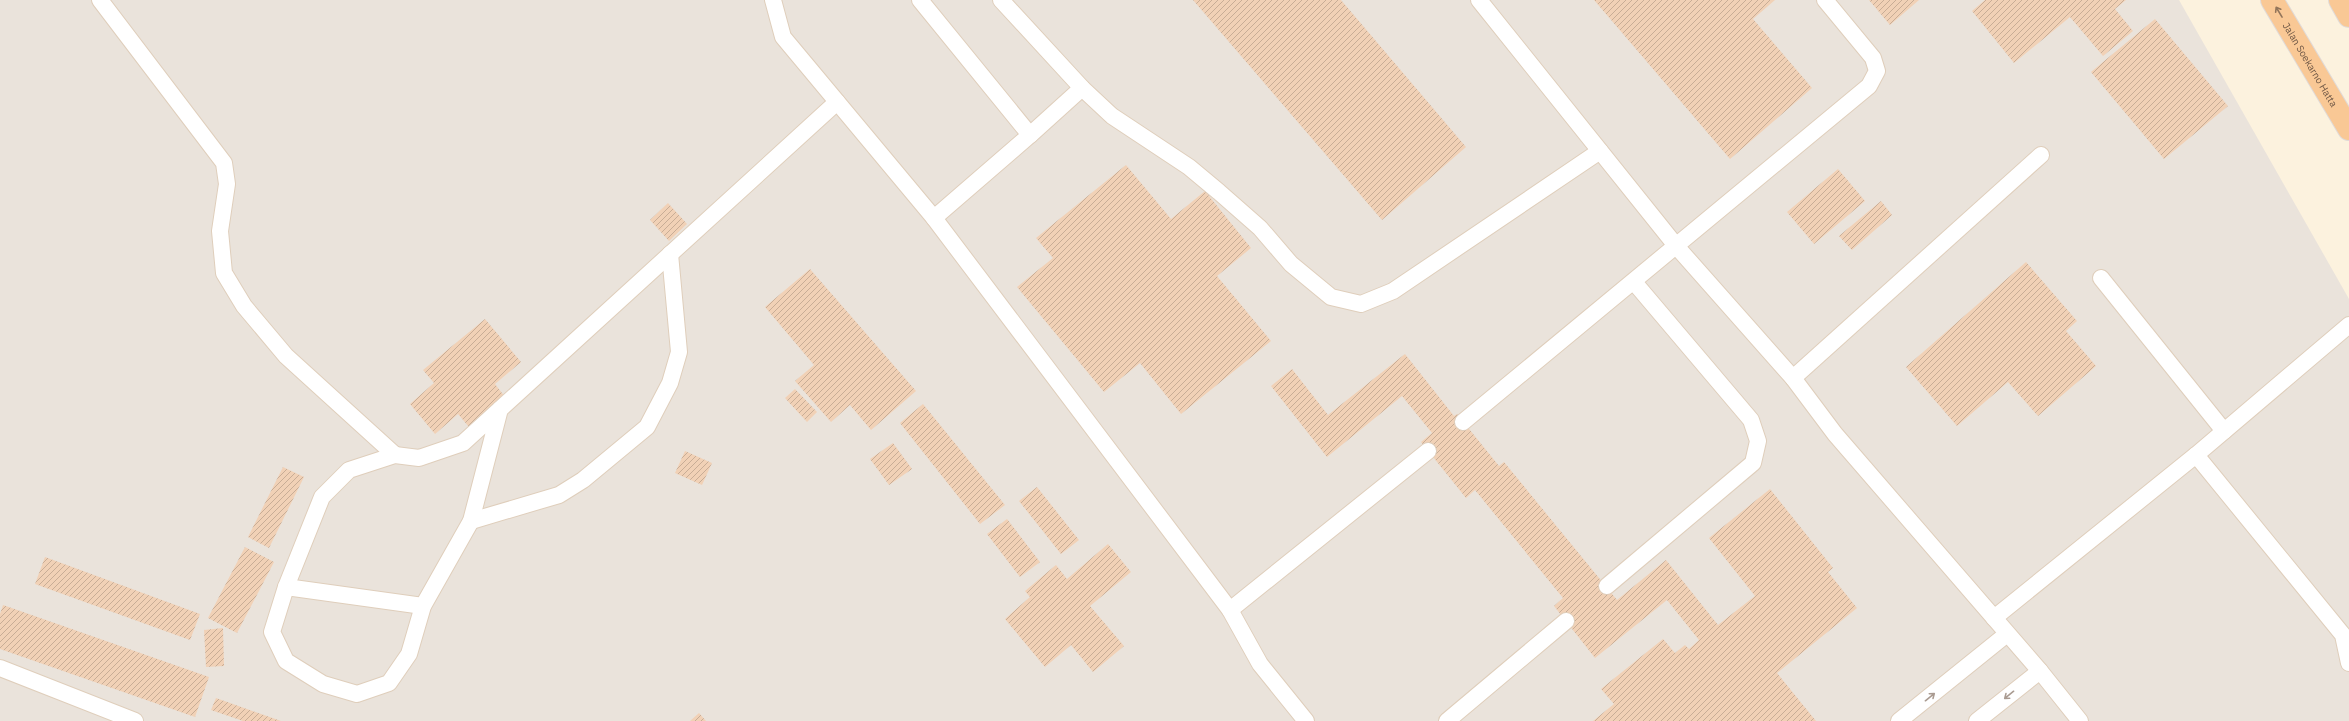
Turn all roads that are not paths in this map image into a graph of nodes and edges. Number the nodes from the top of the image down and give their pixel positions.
1 (100, 0) edge
2 (773, 0) edge
3 (920, 0) edge
4 (1002, 0) edge
5 (1479, 0) edge
6 (1825, 0) edge
7 (2272, 0) edge
8 (2340, 0) edge
9 (2349, 16) edge
10 (1082, 88) junction
11 (837, 102) junction
12 (2349, 129) edge
13 (1030, 135) junction
14 (1600, 150) junction
15 (2041, 155) dead end
16 (934, 218) junction
17 (1677, 247) junction
18 (670, 254) junction
19 (2101, 278) dead end
20 (1634, 282) junction
21 (2349, 325) edge
22 (1793, 378) junction
23 (500, 409) junction
24 (1463, 422) dead end
25 (2224, 431) junction
26 (1428, 451) dead end
27 (2196, 455) junction
28 (395, 456) junction
29 (471, 521) junction
30 (1607, 586) dead end
31 (286, 587) junction
32 (423, 606) junction
33 (1230, 610) junction
34 (1994, 618) junction
35 (1566, 621) dead end
36 (2007, 634) junction
37 (2346, 636) edge
38 (2349, 663) edge
39 (0, 668) edge
40 (2040, 671) junction
41 (135, 721) edge
42 (1306, 721) edge
43 (1447, 721) edge
44 (1900, 721) edge
45 (1977, 721) edge
46 (2080, 721) edge

1 - 28 lane
2 - 11 lane
3 - 13 lane
4 - 10 lane
5 - 14 lane
6 - 17 lane
12 -> 7 highway, Jalan Soekarno Hatta
8 - 9 highway
10 - 13 lane
10 - 14 lane
11 - 16 lane
11 - 18 lane
13 - 16 lane
14 - 17 lane
15 - 22 lane
16 - 33 lane
17 - 20 lane
17 - 22 lane
18 - 23 lane
18 - 29 lane
19 - 25 lane
20 - 24 lane
20 - 30 lane
21 - 25 lane
22 - 34 lane
23 - 28 lane
23 - 29 lane
25 - 27 lane
26 - 33 lane
27 - 34 lane
27 - 37 lane
28 - 31 lane
29 - 32 lane
31 - 32 lane
31 - 32 lane
33 - 42 lane
34 - 36 lane
35 - 43 lane
36 - 40 lane
44 -> 36 lane
37 - 38 lane
39 - 41 lane
40 -> 45 lane
40 - 46 lane

